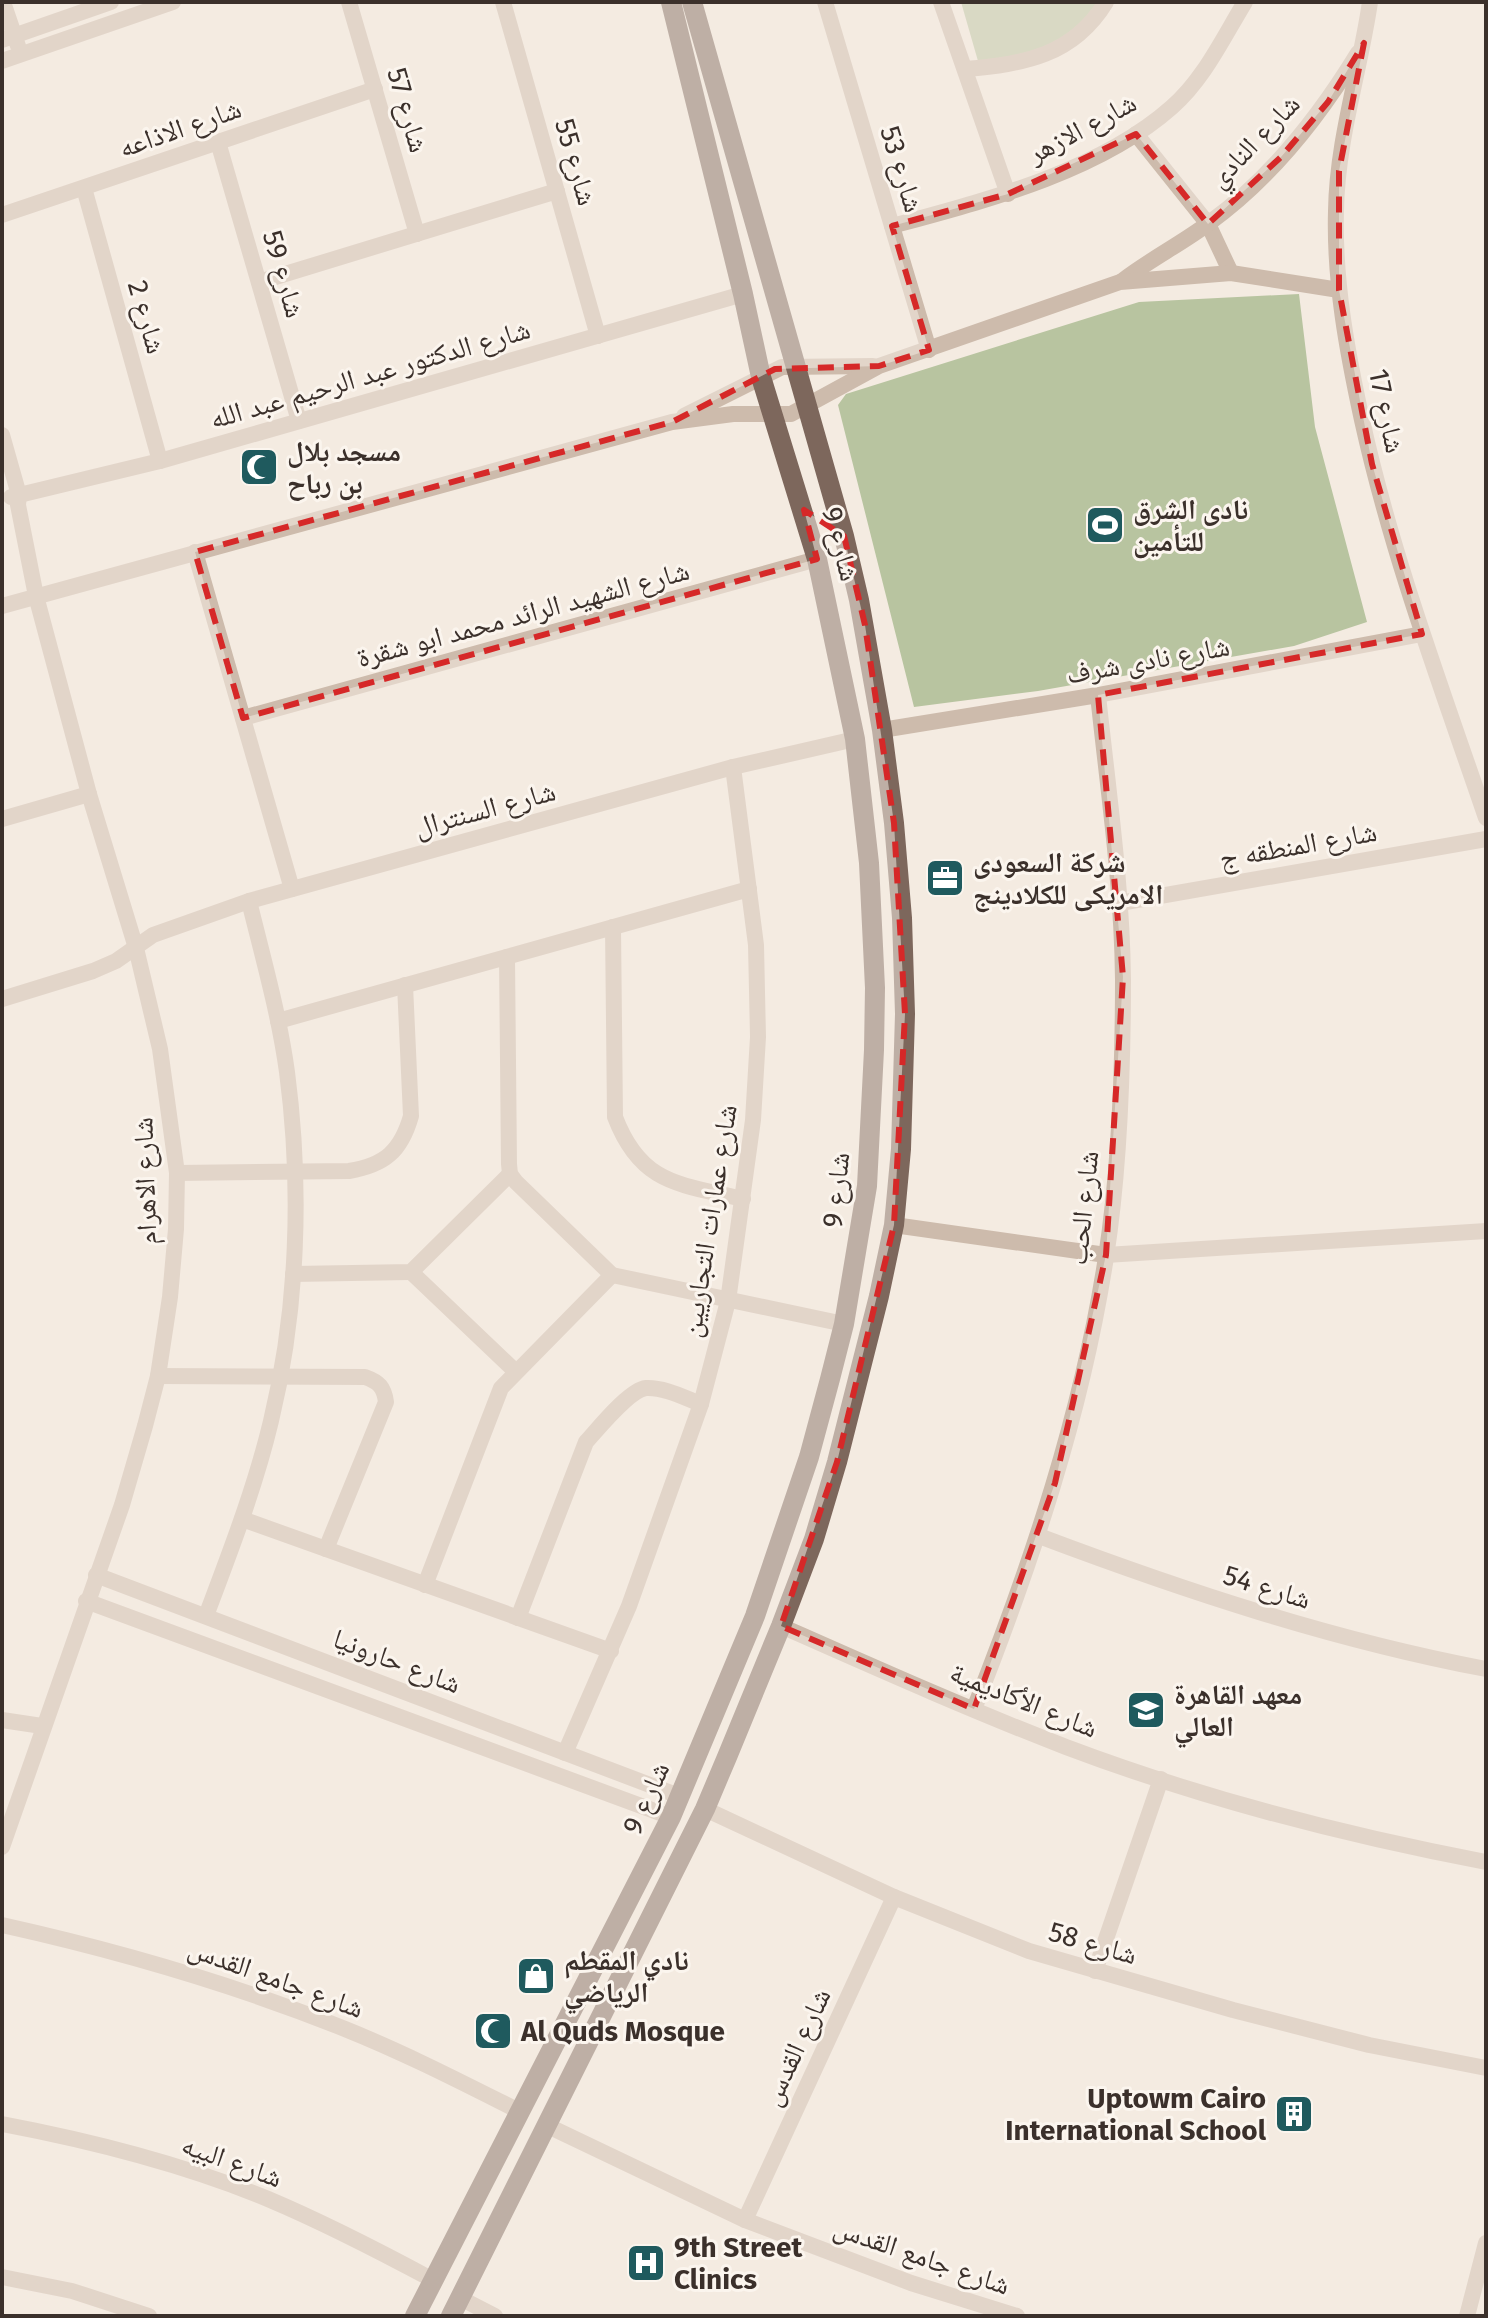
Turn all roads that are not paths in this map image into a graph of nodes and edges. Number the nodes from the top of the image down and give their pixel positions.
1 (3, 2) edge
2 (111, 2) edge
3 (173, 2) edge
4 (349, 2) edge
5 (503, 2) edge
6 (671, 2) edge
7 (692, 2) edge
8 (825, 2) edge
9 (941, 2) edge
10 (1106, 2) edge
11 (1245, 2) edge
12 (1370, 2) edge
13 (8, 38) edge
14 (1364, 43) junction
15 (21, 54) junction
16 (2, 61) edge
17 (965, 69) junction
18 (375, 89) junction
19 (1136, 134) junction
20 (218, 142) junction
21 (84, 188) junction
22 (557, 191) junction
23 (1008, 194) junction
24 (2, 215) edge
25 (1208, 224) junction
26 (892, 226) junction
27 (417, 234) junction
28 (1231, 273) junction
29 (259, 282) junction
30 (1120, 282) junction
31 (1339, 290) junction
32 (743, 294) junction
33 (598, 336) junction
34 (929, 350) junction
35 (879, 366) junction
36 (798, 368) junction
37 (761, 377) junction
38 (808, 406) junction
39 (773, 414) junction
40 (299, 421) junction
41 (672, 422) junction
42 (2, 435) edge
43 (160, 461) junction
44 (2, 472) edge
45 (16, 499) junction
46 (810, 531) junction
47 (844, 536) junction
48 (195, 552) junction
49 (817, 559) junction
50 (36, 596) junction
51 (2, 606) edge
52 (1422, 634) junction
53 (1098, 695) junction
54 (243, 718) junction
55 (882, 730) junction
56 (855, 739) junction
57 (733, 767) junction
58 (89, 794) junction
59 (1486, 815) edge
60 (2, 819) edge
61 (1486, 839) edge
62 (292, 889) junction
63 (749, 889) junction
64 (249, 901) junction
65 (1120, 903) junction
66 (613, 927) junction
67 (136, 948) junction
68 (507, 957) junction
69 (405, 985) junction
70 (2, 999) edge
71 (278, 1021) junction
72 (294, 1171) junction
73 (177, 1173) junction
74 (510, 1174) junction
75 (743, 1199) junction
76 (894, 1225) junction
77 (1486, 1231) edge
78 (1106, 1255) junction
79 (411, 1272) junction
80 (293, 1274) junction
81 (612, 1275) junction
82 (728, 1301) junction
83 (844, 1324) junction
84 (515, 1371) junction
85 (158, 1376) junction
86 (279, 1376) junction
87 (701, 1404) junction
88 (242, 1519) junction
89 (1039, 1536) junction
90 (326, 1549) junction
91 (96, 1575) junction
92 (425, 1585) junction
93 (86, 1601) junction
94 (206, 1616) junction
95 (518, 1618) junction
96 (781, 1626) junction
97 (611, 1651) junction
98 (1486, 1669) edge
99 (974, 1709) junction
100 (2, 1720) edge
101 (42, 1726) junction
102 (565, 1753) junction
103 (1161, 1779) junction
104 (679, 1796) junction
105 (705, 1809) junction
106 (671, 1817) junction
107 (2, 1847) edge
108 (1486, 1862) edge
109 (894, 1897) junction
110 (2, 1925) edge
111 (1095, 1971) junction
112 (1486, 2068) edge
113 (521, 2112) junction
114 (2, 2124) edge
115 (548, 2126) junction
116 (745, 2220) junction
117 (1486, 2243) edge
118 (2, 2277) edge
119 (433, 2280) junction
120 (455, 2307) edge
121 (149, 2316) edge
122 (415, 2316) edge
123 (495, 2316) edge
124 (1017, 2316) edge
125 (1467, 2316) edge

1 - 13 street
2 - 13 street
3 - 15 street
4 - 18 street, شارع 57
5 - 22 street, شارع 55
6 - 32 main road, شارع 9
7 - 36 main road, شارع 9
8 - 26 street, شارع 53
9 - 17 street
10 - 17 street
11 - 19 street, شارع الازهر
12 - 14 street, شارع 17
13 - 15 street
14 - 25 street, شارع النادي
14 - 31 street, شارع 17
15 - 16 street
17 - 23 street
18 - 20 street, شارع الاذاعه
18 - 27 street, شارع 57
19 - 23 street, شارع الازهر
19 - 25 street
20 - 21 street, شارع الاذاعه
20 - 29 street, شارع 59
21 - 24 street, شارع الاذاعه
21 - 43 street, شارع 2
22 - 27 street
22 - 33 street, شارع 55
23 - 26 street, شارع الازهر
25 - 28 street
25 - 30 street, شارع النادي
26 - 34 street, شارع 53
27 - 29 street
28 - 30 street, شارع النادي
28 - 31 street, شارع النادي
29 - 40 street, شارع 59
30 - 34 street, شارع النادي
31 - 52 street, شارع 17
32 - 33 street, شارع الدكتور عبد الرحيم عبد الله
32 - 37 main road, شارع 9
33 - 40 street, شارع الدكتور عبد الرحيم عبد الله
34 - 35 street, شارع النادي
35 - 36 street, شارع النادي
35 - 38 street, شارع النادي
36 - 37 street, شارع النادي
36 - 38 main road, شارع 9
37 - 39 main road, شارع 9
37 - 41 street, شارع النادي
38 - 39 street, شارع النادي
38 - 47 main road, شارع 9
39 - 41 street, شارع النادي
39 - 46 main road, شارع 9
40 - 43 street, شارع الدكتور عبد الرحيم عبد الله
41 - 48 street
42 - 45 street
43 - 45 street, شارع الدكتور عبد الرحيم عبد الله
44 - 45 street
45 - 50 street, شارع الاهرام
46 - 47 main road
46 - 49 main road, شارع 9
47 - 55 main road, شارع 9
48 - 50 street
48 - 54 street
49 - 54 street, شارع الشهيد الرائد محمد ابو شقرة
49 - 56 main road, شارع 9
50 - 51 street
50 - 58 street, شارع الاهرام
52 - 53 street, شارع نادى شرف
52 - 59 street, شارع 17
53 - 55 street, شارع نادى شرف
53 - 65 street, شارع الحب
54 - 62 street
55 - 76 main road, شارع 9
56 - 57 street, شارع السنترال
56 - 83 main road, شارع 9
57 - 62 street, شارع السنترال
57 - 63 street, شارع عمارات التجاريين
58 - 60 street
58 - 67 street, شارع الاهرام
61 - 65 street, شارع المنطقه ج
62 - 64 street, شارع السنترال
63 - 66 street
63 - 75 street, شارع عمارات التجاريين
64 - 67 street, شارع السنترال
64 - 71 street
65 - 78 street, شارع الحب
66 - 68 street
66 - 75 street
67 - 70 street, شارع السنترال
67 - 73 street, شارع الاهرام
68 - 69 street
68 - 74 street
69 - 71 street
69 - 72 street
71 - 72 street
72 - 73 street
72 - 80 street
73 - 85 street, شارع الاهرام
74 - 79 street
74 - 81 street
75 - 82 street, شارع عمارات التجاريين
76 - 78 street
76 - 96 main road, شارع 9
77 - 78 street
78 - 89 street, شارع الحب
79 - 80 street
79 - 84 street
80 - 86 street
81 - 82 street
81 - 84 street
82 - 83 street
82 - 87 street, شارع عمارات التجاريين
83 - 104 main road, شارع 9
84 - 92 street
85 - 86 street
85 - 91 street, شارع الاهرام
86 - 88 street
86 - 90 street
87 - 95 street
87 - 97 street, شارع عمارات التجاريين
88 - 90 street
88 - 94 street
89 - 98 street, شارع 54
89 - 99 street, شارع الحب
90 - 92 street
91 - 93 street, شارع الاهرام
91 - 94 street, شارع حارونيا
92 - 95 street
93 - 101 street, شارع الاهرام
93 - 106 street, شارع حارونيا
94 - 102 street, شارع حارونيا
95 - 97 street
96 - 99 street, شارع الأكاديمية
96 - 105 main road, شارع 9
97 - 102 street, شارع عمارات التجاريين
99 - 103 street, شارع الأكاديمية
100 - 101 street
101 - 107 street, شارع الاهرام
102 - 104 street, شارع حارونيا
103 - 108 street, شارع الأكاديمية
103 - 111 street
104 - 106 main road, شارع 9
105 - 109 street, شارع 58
105 - 115 main road, شارع 9
106 - 113 main road, شارع 9
109 - 111 street, شارع 58
109 - 116 street, شارع القدس
110 - 113 street, شارع جامع القدس
111 - 112 street, شارع 58
113 - 119 main road, شارع 9
114 - 119 street, شارع البيه
115 - 116 street, شارع جامع القدس
115 - 120 main road, شارع 9
116 - 124 street, شارع جامع القدس
117 - 125 street
118 - 121 street
119 - 122 main road, شارع 9
120 - 123 street

